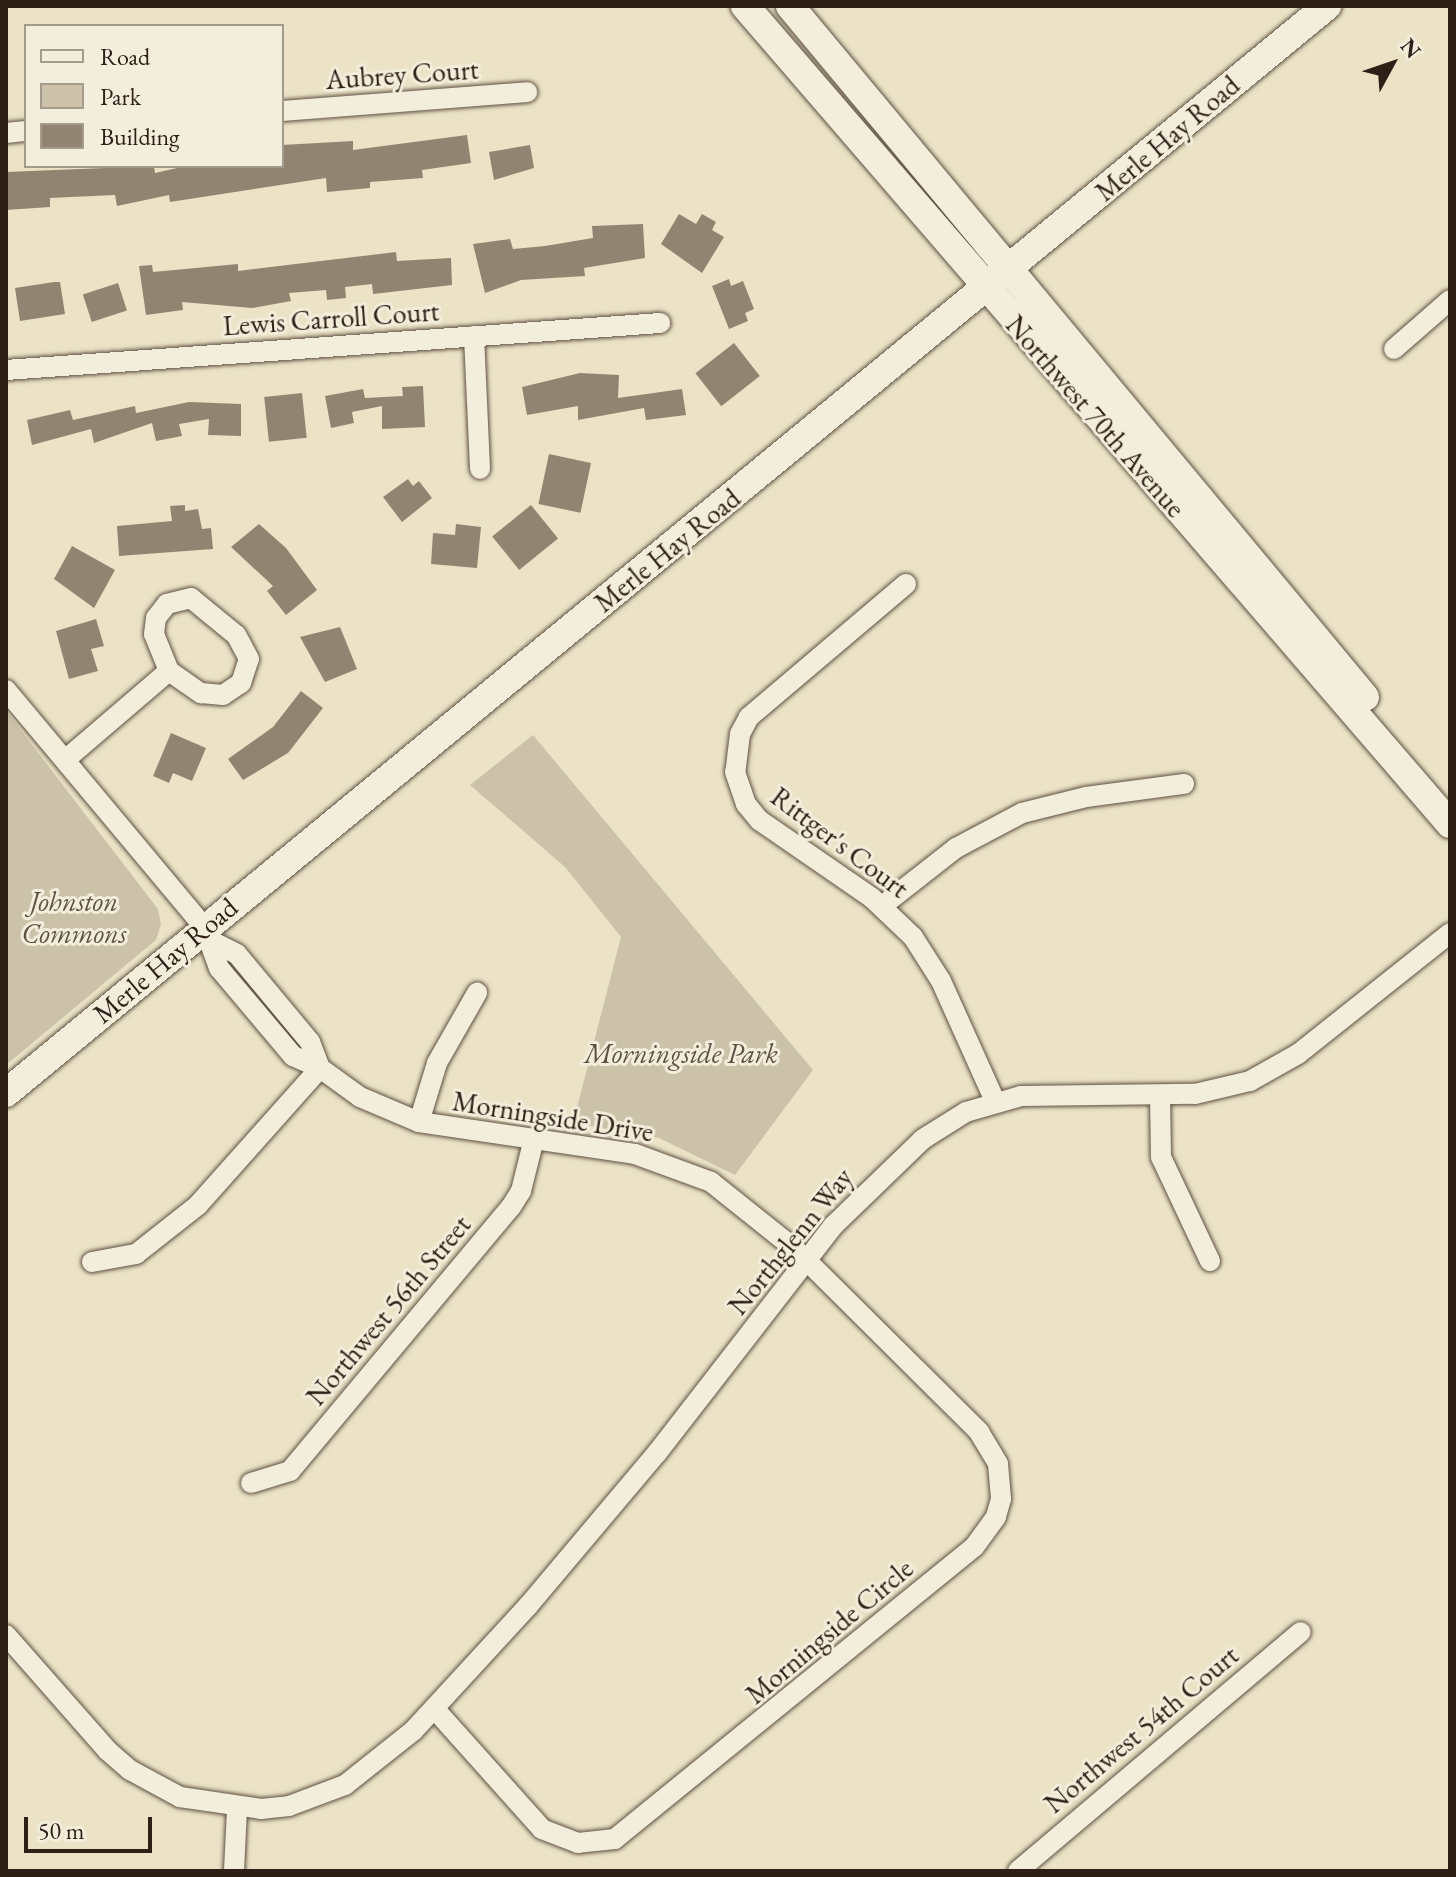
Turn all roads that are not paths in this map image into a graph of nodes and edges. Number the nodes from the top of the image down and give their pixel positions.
1 (745, 6) edge
2 (790, 6) edge
3 (1327, 6) edge
4 (527, 92) dead end
5 (284, 111) edge
6 (1010, 271) junction
7 (986, 290) junction
8 (1450, 300) edge
9 (660, 323) dead end
10 (474, 336) junction
11 (1394, 349) dead end
12 (6, 370) edge
13 (480, 469) dead end
14 (906, 584) dead end
15 (169, 671) junction
16 (6, 690) edge
17 (65, 760) junction
18 (1184, 784) dead end
19 (1450, 803) edge
20 (1450, 824) edge
21 (882, 906) junction
22 (1450, 933) edge
23 (208, 934) junction
24 (477, 993) dead end
25 (320, 1068) junction
26 (6, 1093) edge
27 (1160, 1095) junction
28 (995, 1101) junction
29 (419, 1122) junction
30 (533, 1143) junction
31 (808, 1261) junction
32 (1210, 1261) dead end
33 (92, 1262) dead end
34 (251, 1483) dead end
35 (1301, 1632) dead end
36 (8, 1641) edge
37 (434, 1708) junction
38 (237, 1809) junction
39 (234, 1871) edge
40 (1018, 1871) edge

1 - 7 main road, Northwest 70th Avenue
2 - 6 main road, Northwest 70th Avenue
3 - 6 main road, Merle Hay Road
4 - 5 street, Aubrey Court
6 - 7 main road, Merle Hay Road
6 - 19 main road, Northwest 70th Avenue
7 - 20 main road, Northwest 70th Avenue
7 - 23 main road, Merle Hay Road
8 - 11 street
9 - 10 street, Lewis Carroll Court
10 - 12 street, Lewis Carroll Court
10 - 13 street
14 - 21 street, Rittger's Court
15 - 15 street
15 - 17 street
16 - 17 street, Morningside Drive
17 - 23 street, Morningside Drive
18 - 21 street
21 - 28 street, Rittger's Court
22 - 27 street, Northglenn Way
23 - 25 street, Morningside Drive
23 - 26 main road, Merle Hay Road
24 - 29 street
25 - 29 street, Morningside Drive
25 - 33 street
27 - 28 street, Northglenn Way
27 - 32 street
28 - 31 street, Northglenn Way
29 - 30 street, Morningside Drive
30 - 31 street, Morningside Drive
30 - 34 street, Northwest 56th Street
31 - 37 street, Northglenn Way
31 - 37 street, Morningside Circle
35 - 40 street, Northwest 54th Court
36 - 38 street, Northglenn Way
37 - 38 street, Northglenn Way
38 - 39 street

